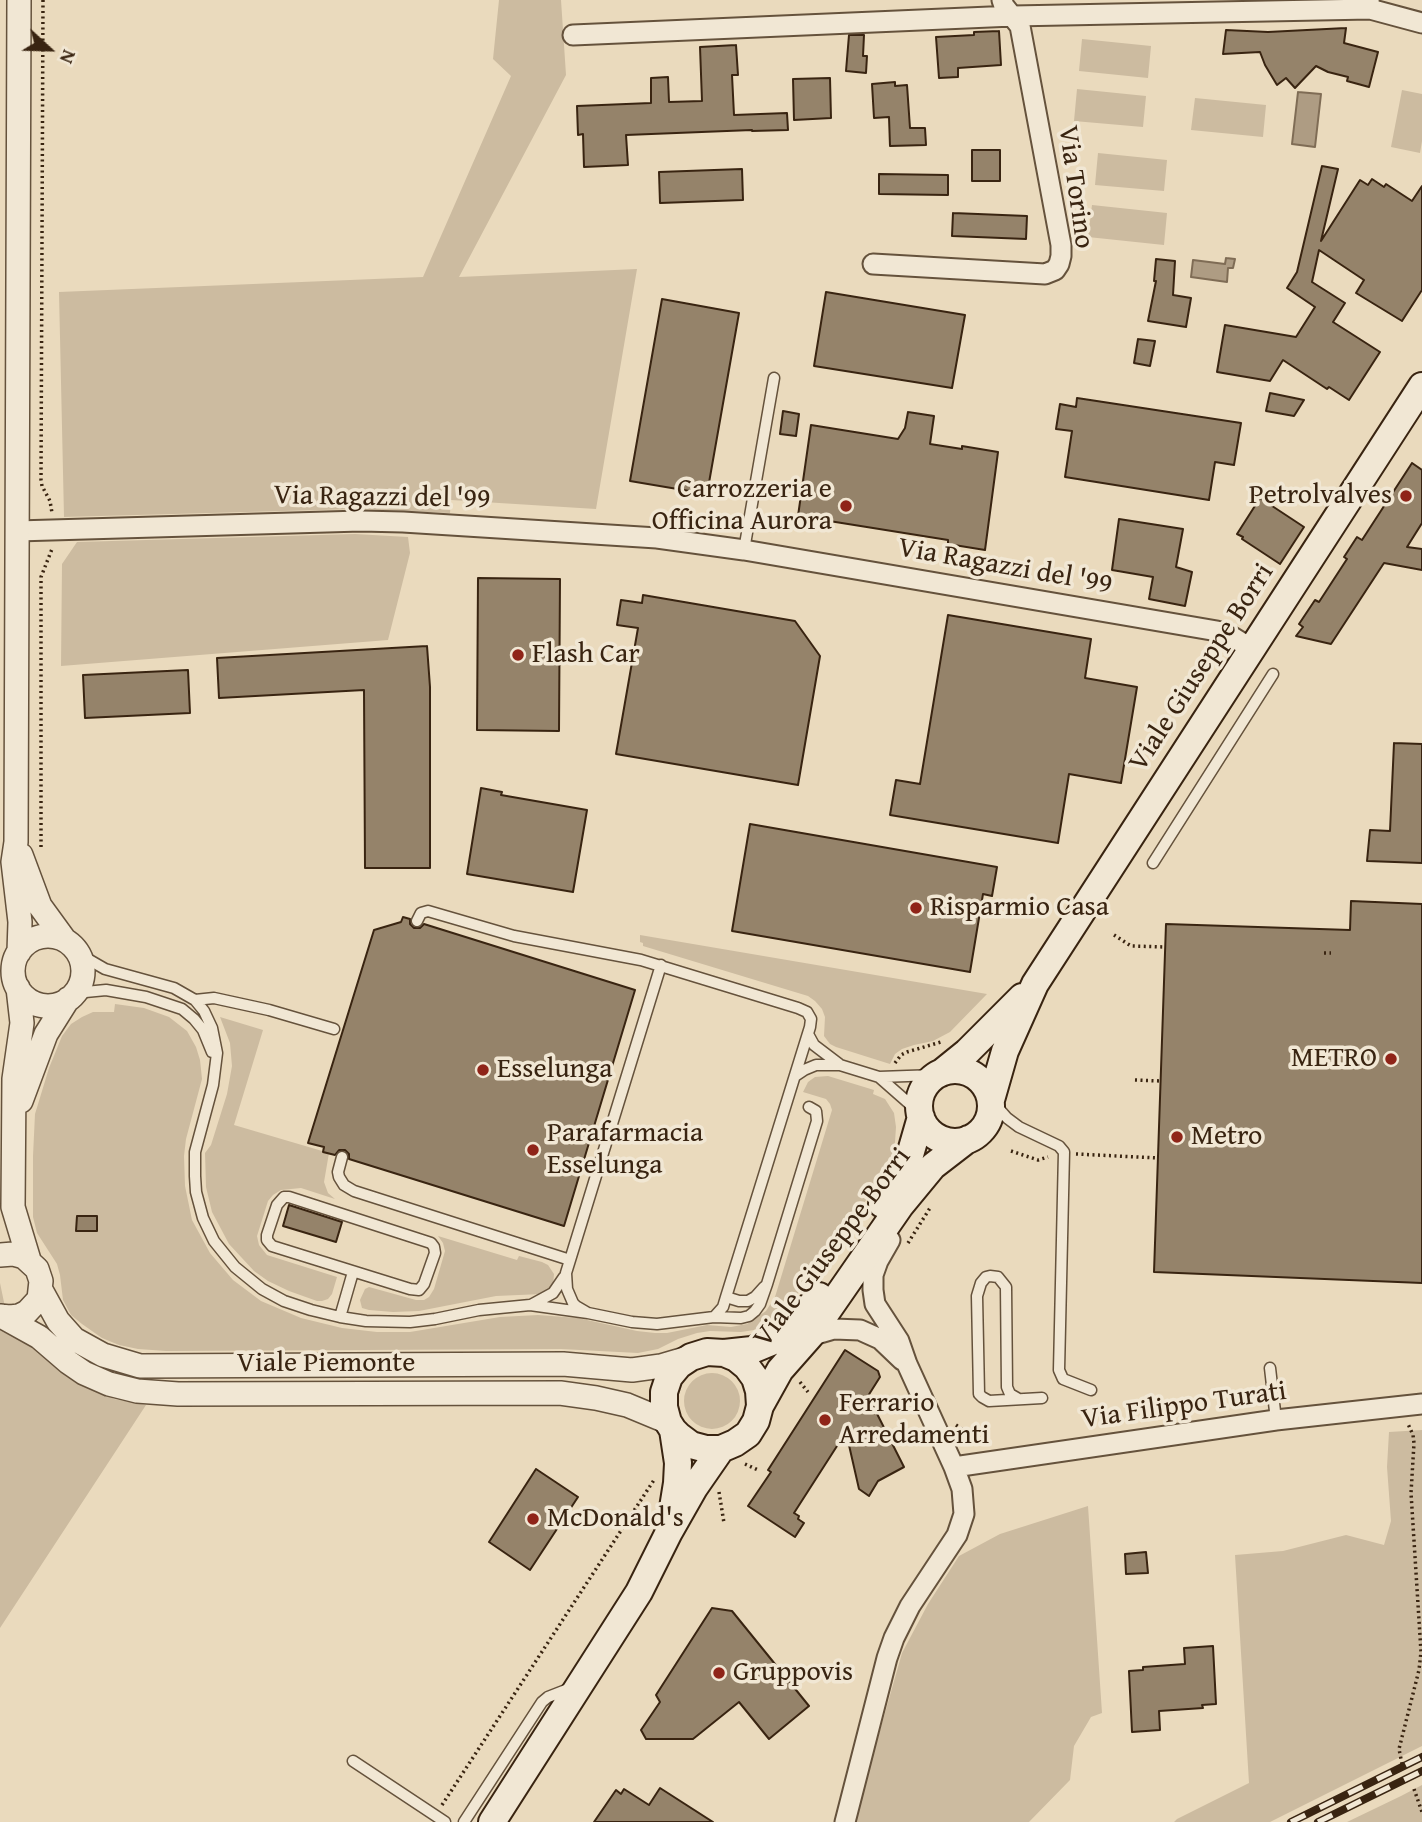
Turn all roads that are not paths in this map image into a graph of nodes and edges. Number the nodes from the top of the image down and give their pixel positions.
1 (19, 0) edge
2 (1369, 4) edge
3 (1007, 8) edge
4 (1422, 23) edge
5 (573, 35) dead end
6 (873, 264) dead end
7 (774, 378) dead end
8 (1422, 386) edge
9 (17, 531) junction
10 (744, 550) junction
11 (1252, 649) junction
12 (1273, 674) dead end
13 (10, 856) edge
14 (1153, 863) dead end
15 (417, 921) dead end
16 (71, 947) junction
17 (19, 952) junction
18 (661, 965) junction
19 (1035, 984) junction
20 (18, 988) junction
21 (72, 996) junction
22 (195, 1000) junction
23 (334, 1029) dead end
24 (808, 1034) junction
25 (840, 1065) junction
26 (215, 1074) junction
27 (938, 1074) junction
28 (795, 1077) junction
29 (879, 1077) junction
30 (991, 1100) junction
31 (809, 1107) dead end
32 (921, 1115) junction
33 (15, 1117) junction
34 (968, 1139) junction
35 (342, 1157) dead end
36 (927, 1191) junction
37 (13, 1207) junction
38 (0, 1242) edge
39 (0, 1255) edge
40 (570, 1260) junction
41 (29, 1261) junction
42 (353, 1272) junction
43 (566, 1273) junction
44 (767, 1284) junction
45 (41, 1290) junction
46 (726, 1297) junction
47 (530, 1306) junction
48 (588, 1313) junction
49 (0, 1316) edge
50 (340, 1317) junction
51 (715, 1317) junction
52 (810, 1336) junction
53 (723, 1353) junction
54 (691, 1357) junction
55 (907, 1364) junction
56 (1270, 1368) dead end
57 (1091, 1390) dead end
58 (1017, 1398) junction
59 (1042, 1398) dead end
60 (1422, 1404) edge
61 (760, 1406) junction
62 (1276, 1420) junction
63 (670, 1426) junction
64 (730, 1455) junction
65 (954, 1466) junction
66 (669, 1532) junction
67 (582, 1684) junction
68 (353, 1761) dead end
69 (445, 1822) edge
70 (464, 1822) edge
71 (492, 1822) edge
72 (845, 1822) edge

1 - 9 street
2 - 3 street
2 - 4 street
3 - 5 street
3 - 6 street, Via Torino
7 - 10 lane
8 - 11 main road, Viale Giuseppe Borri
9 - 10 street, Via Ragazzi del '99
9 - 13 street
10 - 11 street, Via Ragazzi del '99
11 - 19 main road, Viale Giuseppe Borri
12 - 14 lane
13 - 16 street
13 - 17 street
15 - 18 lane
16 - 17 street
16 - 21 street
16 - 22 lane
17 - 20 street
18 - 24 lane
18 - 40 lane
19 - 27 main road, Viale Giuseppe Borri
19 - 30 main road, Viale Giuseppe Borri
20 - 21 street
20 - 33 street
21 - 26 lane
21 - 33 street
22 - 23 lane
22 - 26 lane
24 - 25 lane
24 - 28 lane
25 - 28 lane
25 - 29 lane
26 - 50 lane
27 - 29 lane
27 - 30 main road
27 - 32 main road, Viale Giuseppe Borri
28 - 46 lane
29 - 32 lane
30 - 34 main road, Viale Giuseppe Borri
30 - 57 lane
31 - 44 lane
32 - 34 main road, Viale Giuseppe Borri
32 - 53 main road, Viale Giuseppe Borri
33 - 37 street
34 - 36 main road, Viale Giuseppe Borri
35 - 40 lane
36 - 52 main road, Viale Giuseppe Borri
36 - 55 street
37 - 38 street
37 - 41 street
39 - 41 street
40 - 43 lane
41 - 45 street, Viale Piemonte
42 - 42 lane
42 - 50 lane
43 - 47 lane
43 - 48 lane
44 - 46 lane
44 - 51 lane
45 - 49 street
45 - 54 street, Viale Piemonte
46 - 51 lane
47 - 48 lane
47 - 50 lane
48 - 51 lane
49 - 63 street, Viale Piemonte
52 - 55 street
52 - 61 main road, Viale Giuseppe Borri
53 - 54 main road, Viale Giuseppe Borri
53 - 61 main road, Viale Giuseppe Borri
54 - 63 main road, Viale Giuseppe Borri
55 - 65 street
56 - 62 lane
58 - 58 lane
58 - 59 lane
60 - 62 street, Via Filippo Turati
61 - 64 main road, Viale Giuseppe Borri
62 - 65 street, Via Filippo Turati
63 - 64 main road
63 - 66 main road, Viale Giuseppe Borri
64 - 66 main road, Viale Giuseppe Borri
65 - 72 street
66 - 67 main road, Viale Giuseppe Borri
67 - 70 lane
67 - 71 main road, Viale Giuseppe Borri
68 - 69 lane

